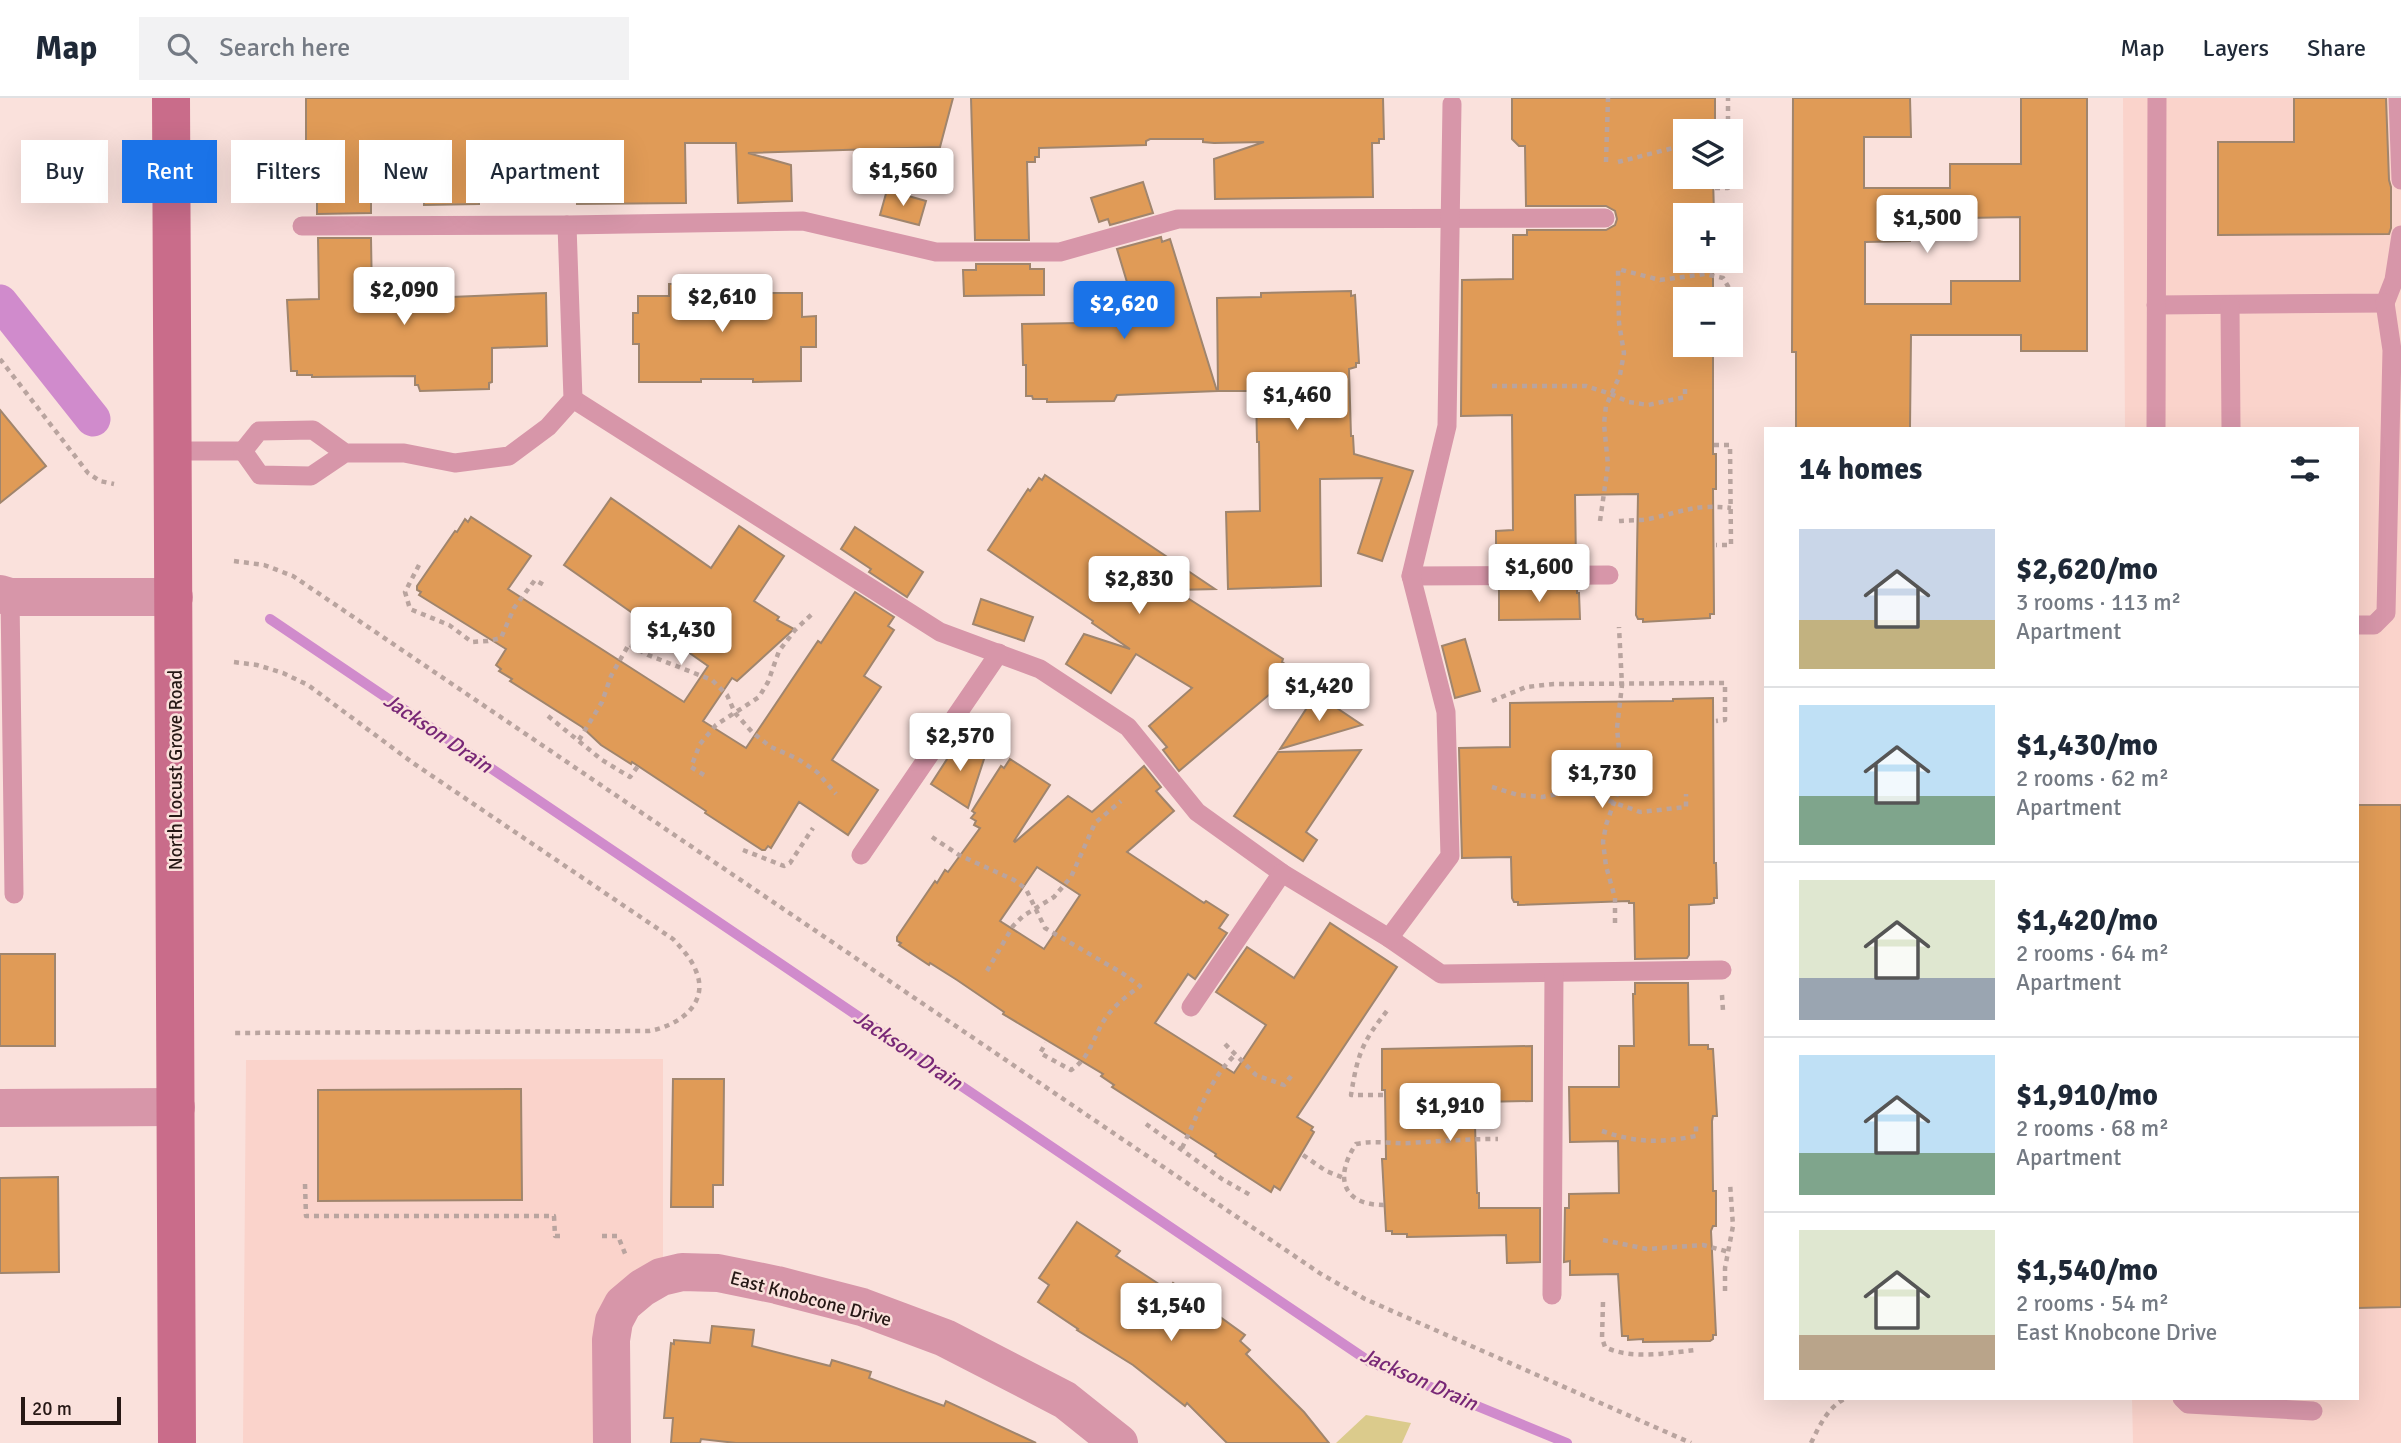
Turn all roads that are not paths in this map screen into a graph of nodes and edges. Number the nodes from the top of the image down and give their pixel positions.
1 (171, 98) edge
2 (2157, 98) edge
3 (2398, 98) edge
4 (1451, 100) edge
5 (2401, 180) edge
6 (1450, 217) junction
7 (1605, 218) dead end
8 (567, 225) junction
9 (302, 226) dead end
10 (2401, 235) edge
11 (2385, 303) junction
12 (2156, 305) junction
13 (2230, 305) junction
14 (573, 399) junction
15 (2156, 427) edge
16 (2231, 427) edge
17 (173, 451) junction
18 (243, 451) junction
19 (345, 453) junction
20 (1609, 575) dead end
21 (1410, 576) junction
22 (5, 596) edge
23 (174, 597) junction
24 (2359, 625) edge
25 (999, 653) junction
26 (861, 855) dead end
27 (1282, 873) junction
28 (14, 894) dead end
29 (1389, 938) junction
30 (1722, 970) dead end
31 (1555, 973) junction
32 (1191, 1007) dead end
33 (176, 1107) junction
34 (0, 1108) edge
35 (1552, 1295) dead end
36 (2184, 1400) edge
37 (2313, 1411) dead end
38 (177, 1443) edge
39 (612, 1443) edge
40 (1119, 1443) edge

1 - 17 main road, North Locust Grove Road
2 - 12 lane
3 - 5 lane
4 - 6 lane
6 - 7 lane
6 - 8 lane
6 - 21 lane
8 - 9 lane
8 - 14 lane
10 - 11 lane
11 - 13 lane
11 - 24 lane
12 - 13 lane
12 - 15 lane
13 - 16 lane
14 - 19 lane
14 - 25 lane
17 - 18 lane
17 - 23 main road, North Locust Grove Road
18 - 19 lane
18 - 19 lane
20 - 21 lane
21 - 29 lane
22 - 23 street
22 - 28 lane
23 - 33 main road, North Locust Grove Road
25 - 26 lane
25 - 27 lane
27 - 29 lane
27 - 32 lane
29 - 31 lane
30 - 31 lane
31 - 35 lane
33 - 34 street
33 - 38 main road, North Locust Grove Road
36 - 37 lane
39 - 40 street, East Knobcone Drive

